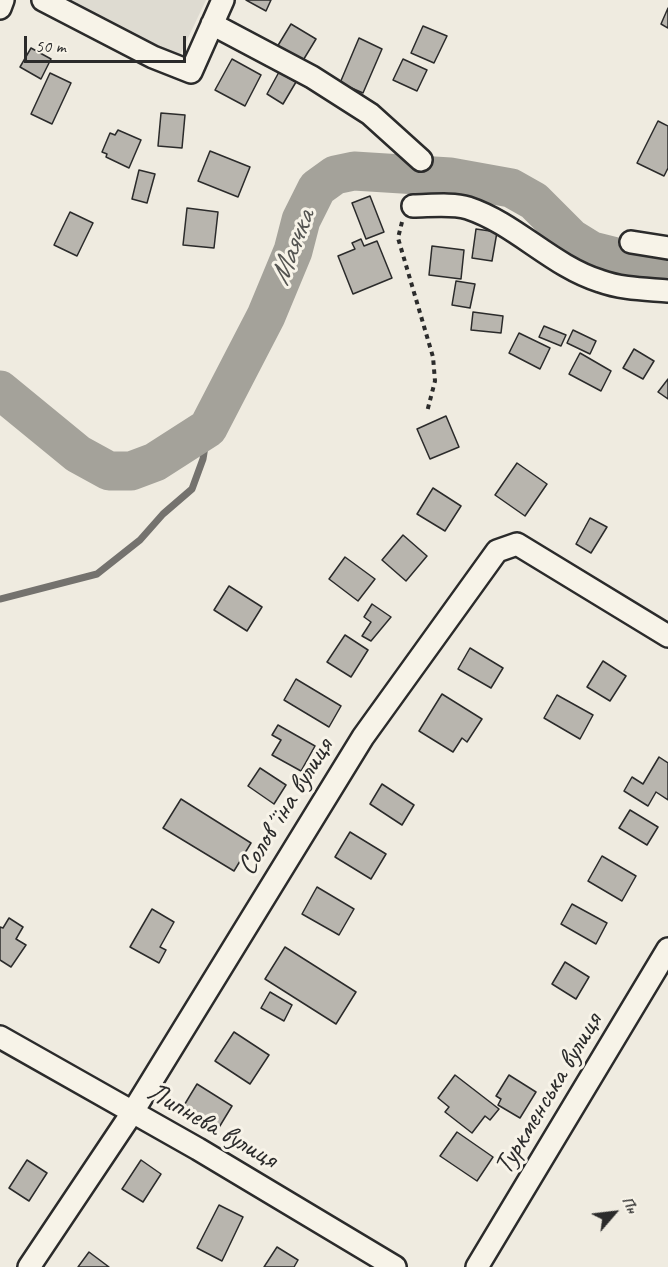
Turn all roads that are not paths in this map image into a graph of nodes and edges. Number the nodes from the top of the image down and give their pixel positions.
1 (3, 0) edge
2 (43, 0) edge
3 (223, 0) edge
4 (0, 8) edge
5 (212, 24) junction
6 (421, 160) dead end
7 (413, 206) road end
8 (631, 242) dead end
9 (668, 248) edge
10 (668, 291) edge
11 (668, 636) edge
12 (668, 948) edge
13 (0, 1037) edge
14 (132, 1113) junction
15 (28, 1267) edge
16 (395, 1267) edge
17 (477, 1267) edge

1 - 4 street
2 - 5 street
3 - 5 street
5 - 6 street
7 - 10 street
8 - 9 street
11 - 14 street, Соловʼїна вулиця
12 - 17 street, Туркменська вулиця
13 - 14 street, Липнева вулиця
14 - 15 street, Соловʼїна вулиця
14 - 16 street, Липнева вулиця

